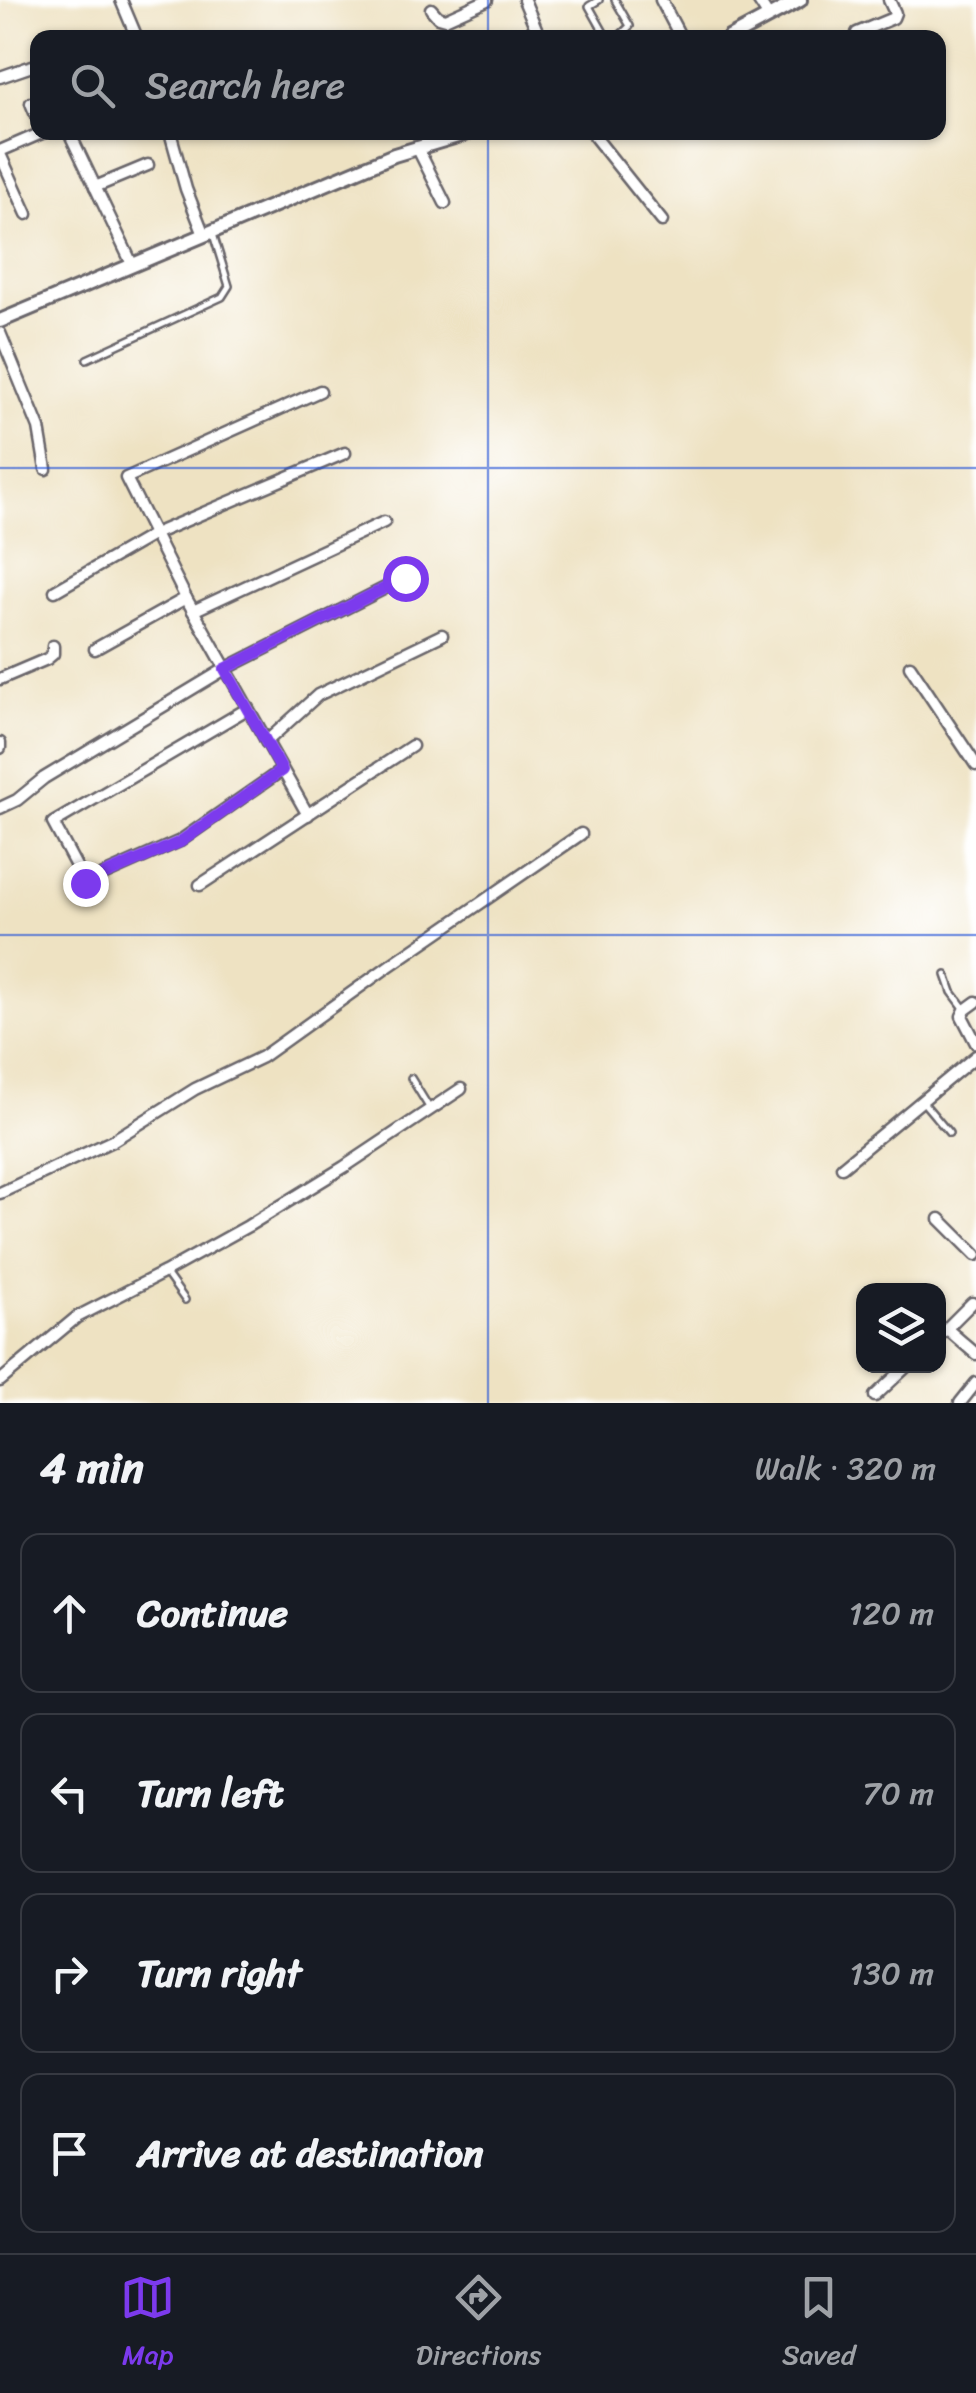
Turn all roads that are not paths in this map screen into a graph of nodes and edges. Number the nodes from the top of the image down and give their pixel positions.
1 (121, 0) edge
2 (486, 0) edge
3 (524, 0) edge
4 (598, 0) edge
5 (615, 0) edge
6 (661, 0) edge
7 (758, 0) edge
8 (800, 0) edge
9 (889, 0) edge
10 (431, 9) dead end
11 (769, 17) junction
12 (133, 30) edge
13 (537, 30) edge
14 (602, 30) edge
15 (626, 30) edge
16 (677, 30) edge
17 (745, 30) edge
18 (864, 30) edge
19 (30, 67) edge
20 (0, 77) edge
21 (30, 139) edge
22 (73, 140) edge
23 (172, 140) edge
24 (442, 140) edge
25 (597, 140) edge
26 (417, 147) junction
27 (0, 152) edge
28 (148, 165) dead end
29 (95, 188) junction
30 (445, 203) dead end
31 (27, 214) dead end
32 (662, 221) dead end
33 (208, 233) junction
34 (132, 264) junction
35 (0, 321) edge
36 (0, 333) edge
37 (87, 359) dead end
38 (320, 392) dead end
39 (346, 453) dead end
40 (46, 468) dead end
41 (384, 522) dead end
42 (154, 534) junction
43 (405, 578) dead end
44 (55, 590) dead end
45 (186, 598) junction
46 (193, 611) junction
47 (442, 635) dead end
48 (54, 646) dead end
49 (95, 649) dead end
50 (910, 666) dead end
51 (225, 669) junction
52 (0, 678) edge
53 (248, 709) junction
54 (266, 742) junction
55 (412, 746) dead end
56 (976, 765) edge
57 (282, 770) junction
58 (0, 808) edge
59 (308, 815) junction
60 (581, 834) dead end
61 (200, 885) dead end
62 (946, 975) dead end
63 (976, 1002) edge
64 (965, 1010) junction
65 (976, 1043) edge
66 (976, 1056) edge
67 (412, 1078) dead end
68 (460, 1090) dead end
69 (923, 1102) junction
70 (430, 1108) junction
71 (949, 1133) dead end
72 (842, 1166) dead end
73 (0, 1192) edge
74 (940, 1219) dead end
75 (976, 1255) edge
76 (165, 1272) junction
77 (185, 1300) dead end
78 (972, 1303) dead end
79 (946, 1329) edge
80 (946, 1334) edge
81 (976, 1354) edge
82 (900, 1373) edge
83 (0, 1381) edge
84 (976, 1383) edge
85 (875, 1396) dead end
86 (960, 1403) edge

1 - 12 street
2 - 10 street
3 - 13 street
4 - 14 lane
5 - 15 lane
6 - 16 street
7 - 11 street
8 - 11 street
9 - 18 street
11 - 17 street
19 - 20 street
21 - 27 street
22 - 29 street
23 - 33 street
24 - 26 street
25 - 32 street
26 - 30 street
26 - 33 street
27 - 31 street
28 - 29 street
29 - 34 street
33 - 34 street
33 - 37 lane
34 - 35 street
36 - 40 street
38 - 42 street
39 - 42 street
41 - 46 street
42 - 44 street
42 - 45 street
43 - 51 street
45 - 46 street
45 - 49 street
46 - 51 street
47 - 54 street
48 - 52 street
50 - 56 street
51 - 53 street
51 - 58 street
53 - 54 street
53 - 57 street
54 - 57 street
55 - 59 street
57 - 59 street
59 - 61 street
60 - 73 street
62 - 64 lane
63 - 64 street
64 - 65 street
66 - 69 street
67 - 70 lane
68 - 70 street
69 - 71 lane
69 - 72 street
70 - 76 street
74 - 75 street
76 - 77 lane
76 - 83 street
78 - 79 street
80 - 81 street
82 - 85 street
84 - 86 street

